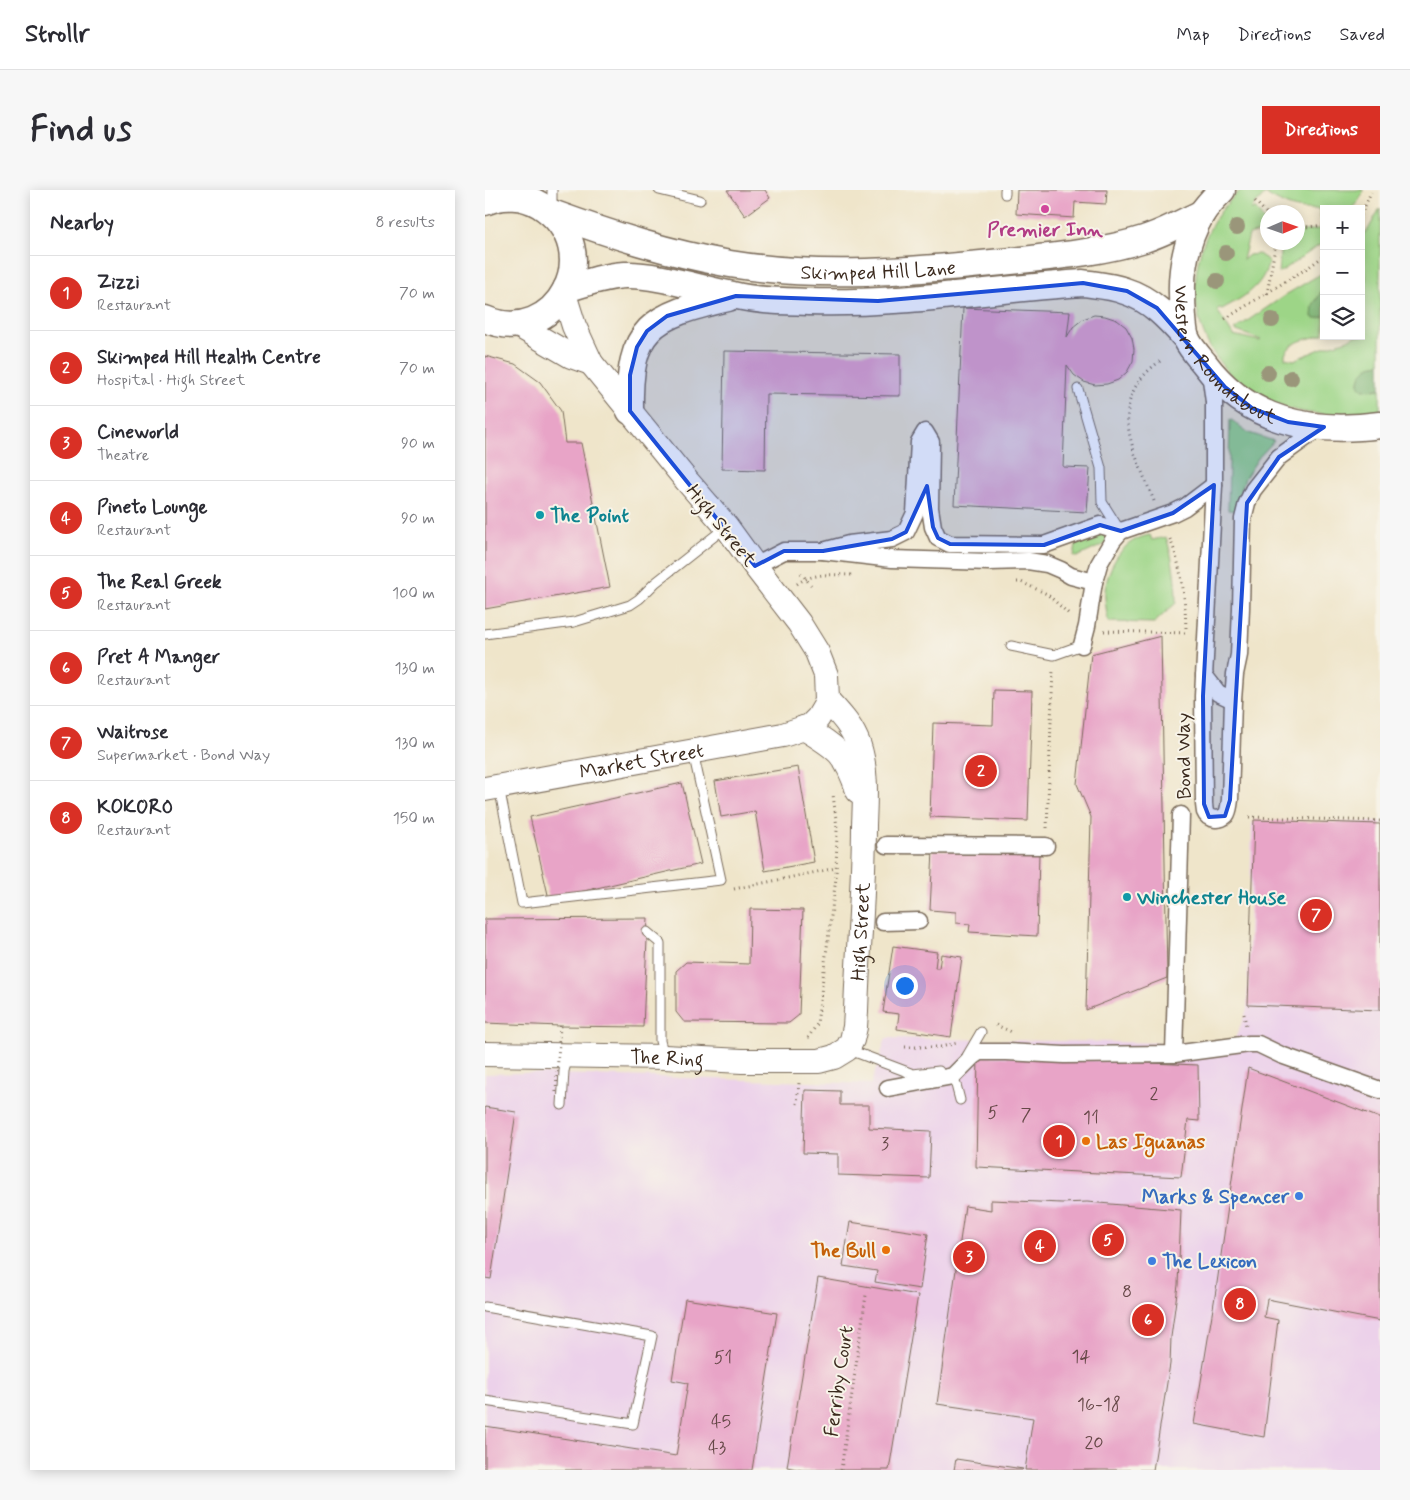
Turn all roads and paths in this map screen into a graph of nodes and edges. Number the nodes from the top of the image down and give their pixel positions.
1 (659, 190) edge
2 (1222, 190) edge
3 (1371, 192) dead end
4 (491, 197) edge
5 (700, 200) dead end
6 (1255, 201) dead end
7 (552, 202) edge
8 (1260, 206) edge
9 (1365, 206) edge
10 (1202, 213) junction
11 (1320, 226) edge
12 (1305, 227) edge
13 (1275, 250) edge
14 (1320, 259) edge
15 (565, 292) junction
16 (1267, 294) junction
17 (736, 296) junction
18 (485, 319) edge
19 (1225, 319) dead end
20 (516, 324) junction
21 (1186, 338) junction
22 (1163, 359) dead end
23 (591, 363) junction
24 (1210, 371) junction
25 (1077, 389) dead end
26 (631, 411) junction
27 (1380, 425) edge
28 (1324, 427) junction
29 (1214, 485) junction
30 (1154, 501) dead end
31 (726, 526) junction
32 (1121, 531) junction
33 (1170, 539) dead end
34 (823, 551) junction
35 (755, 566) junction
36 (801, 572) dead end
37 (1011, 582) dead end
38 (1094, 582) junction
39 (811, 585) dead end
40 (1071, 616) dead end
41 (1098, 631) dead end
42 (485, 634) edge
43 (1081, 645) joint
44 (1011, 646) dead end
45 (1053, 670) dead end
46 (1204, 675) junction
47 (827, 700) junction
48 (1233, 700) junction
49 (800, 729) junction
50 (693, 751) junction
51 (492, 788) edge
52 (833, 790) dead end
53 (865, 813) junction
54 (1181, 815) dead end
55 (1249, 816) dead end
56 (1380, 821) edge
57 (886, 845) dead end
58 (1046, 846) joint
59 (836, 868) junction
60 (721, 880) junction
61 (919, 920) dead end
62 (883, 922) dead end
63 (647, 932) dead end
64 (560, 1026) dead end
65 (981, 1032) dead end
66 (807, 1039) dead end
67 (958, 1042) dead end
68 (905, 1047) dead end
69 (847, 1049) junction
70 (485, 1054) edge
71 (1174, 1054) junction
72 (568, 1056) junction
73 (664, 1057) junction
74 (951, 1073) junction
75 (800, 1078) dead end
76 (888, 1088) dead end
77 (1380, 1090) edge
78 (556, 1092) dead end
79 (960, 1100) dead end
80 (797, 1104) dead end
81 (562, 1105) dead end
82 (866, 1295) dead end
83 (485, 1307) edge
84 (485, 1401) edge
85 (841, 1470) edge

1 - 5 lane
2 - 10 main road, Western Roundabout
3 - 9 path
4 - 7 main road
6 - 8 path
7 - 10 main road, Skimped Hill Lane
7 - 15 main road
10 - 21 main road, Western Roundabout
11 - 12 path
13 - 16 path
14 - 16 path
15 - 17 main road, Skimped Hill Lane
15 - 20 main road
15 - 23 street, High Street
16 - 19 path
17 - 21 main road, Skimped Hill Lane
17 - 26 main road
18 - 20 main road
20 - 23 street, High Street
21 - 24 main road, Western Roundabout
22 - 30 path
23 - 26 street, High Street
24 - 28 main road, Western Roundabout
24 - 29 street, Bond Way
25 - 32 lane
26 - 31 street, High Street
27 - 28 main road, Western Roundabout
28 - 48 street, Bond Way
29 - 32 street
29 - 46 street, Bond Way
31 - 35 street, High Street
31 - 42 lane
32 - 34 street
32 - 38 street
33 - 41 path
34 - 35 street
34 - 38 street
35 - 47 street, High Street
36 - 39 path
37 - 40 path
38 - 43 street
43 - 44 lane
45 - 58 path
46 - 48 street
46 - 48 street, Bond Way
47 - 49 street
47 - 53 street, High Street
49 - 50 street, Market Street
49 - 53 street, High Street
50 - 51 street, Market Street
50 - 60 lane
51 - 60 lane
52 - 59 path
53 - 69 street, High Street
54 - 71 street
55 - 56 path
57 - 58 street
59 - 60 path
59 - 66 path
61 - 62 street
63 - 73 lane
64 - 78 path, bridge
65 - 74 lane
67 - 68 path
69 - 73 street, The Ring
69 - 74 lane
70 - 72 street, The Ring
71 - 74 street
71 - 77 street
72 - 73 street, The Ring
72 - 81 lane
74 - 76 street
74 - 79 lane
75 - 80 path
82 - 85 path, Ferriby Court
83 - 84 lane

